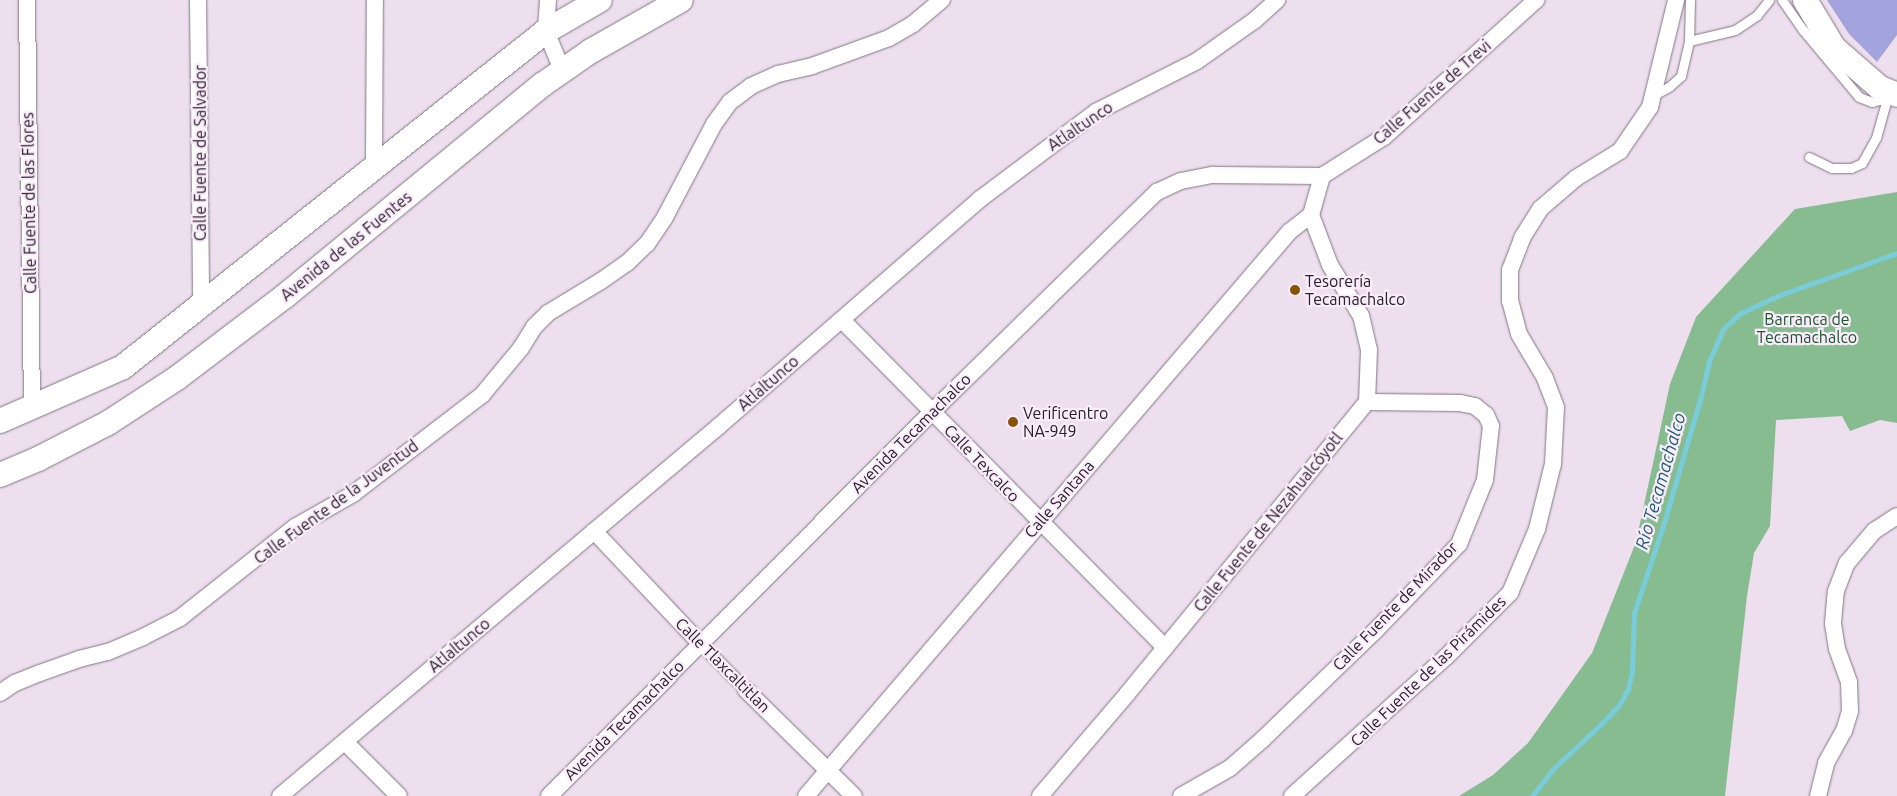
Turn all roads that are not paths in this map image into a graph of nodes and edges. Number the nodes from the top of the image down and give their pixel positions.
1 (27, 0) edge
2 (198, 0) edge
3 (375, 0) edge
4 (548, 0) edge
5 (600, 0) edge
6 (681, 0) edge
7 (942, 0) edge
8 (1277, 0) edge
9 (1536, 0) edge
10 (1676, 0) edge
11 (1690, 0) edge
12 (1769, 0) edge
13 (1782, 0) edge
14 (1805, 0) edge
15 (546, 30) junction
16 (1689, 41) junction
17 (562, 70) junction
18 (1890, 91) edge
19 (1654, 95) junction
20 (1808, 158) dead end
21 (374, 166) junction
22 (1322, 176) junction
23 (1311, 215) junction
24 (201, 306) junction
25 (842, 320) junction
26 (1366, 402) junction
27 (32, 407) junction
28 (932, 412) junction
29 (0, 421) edge
30 (0, 475) edge
31 (1897, 516) edge
32 (1039, 522) junction
33 (594, 531) junction
34 (700, 643) junction
35 (1165, 648) junction
36 (746, 690) joint
37 (0, 693) edge
38 (345, 742) junction
39 (828, 769) junction
40 (280, 796) edge
41 (399, 796) edge
42 (549, 796) edge
43 (806, 796) edge
44 (854, 796) edge
45 (1040, 796) edge
46 (1181, 796) edge
47 (1292, 796) edge
48 (1818, 796) edge

1 - 27 street, Calle Fuente de las Flores
2 - 24 street, Calle Fuente de Salvador
3 - 21 street
4 - 15 street
5 - 15 main road
6 - 17 main road, Avenida de las Fuentes
7 - 37 street, Calle Fuente de la Juventud
8 - 25 street, Atlaltunco
9 - 22 street, Calle Fuente de Trevi
10 - 19 street, Calle Fuente de las Pirámides
11 - 16 lane
12 - 16 lane
13 - 18 lane
14 - 18 main road
15 - 17 street
15 - 21 main road
16 - 19 lane
17 - 30 main road, Avenida de las Fuentes
18 - 20 lane
19 - 47 street, Calle Fuente de las Pirámides
21 - 24 main road
22 - 23 street
22 - 28 street, Avenida Tecamachalco
23 - 26 street
23 - 32 street, Calle Santana
24 - 27 main road
25 - 28 street, Calle Texcalco
25 - 33 street, Atlaltunco
26 - 35 street, Calle Fuente de Nezahualcóyotl
26 - 46 street, Calle Fuente de Mirador
27 - 29 main road
28 - 32 street, Calle Texcalco
28 - 34 street, Avenida Tecamachalco
31 - 48 street
32 - 35 street, Calle Texcalco
32 - 39 street, Calle Santana
33 - 34 street, Calle Tlaxcaltitlan
33 - 38 street, Atlaltunco
34 - 36 street, Calle Tlaxcaltitlan
34 - 42 street, Avenida Tecamachalco
35 - 45 street, Calle Fuente de Nezahualcóyotl
36 - 39 street, Calle Tlaxcaltitlan
38 - 40 street, Atlaltunco
38 - 41 street
39 - 43 street, Calle Santana
39 - 44 street, Calle Tlaxcaltitlan

